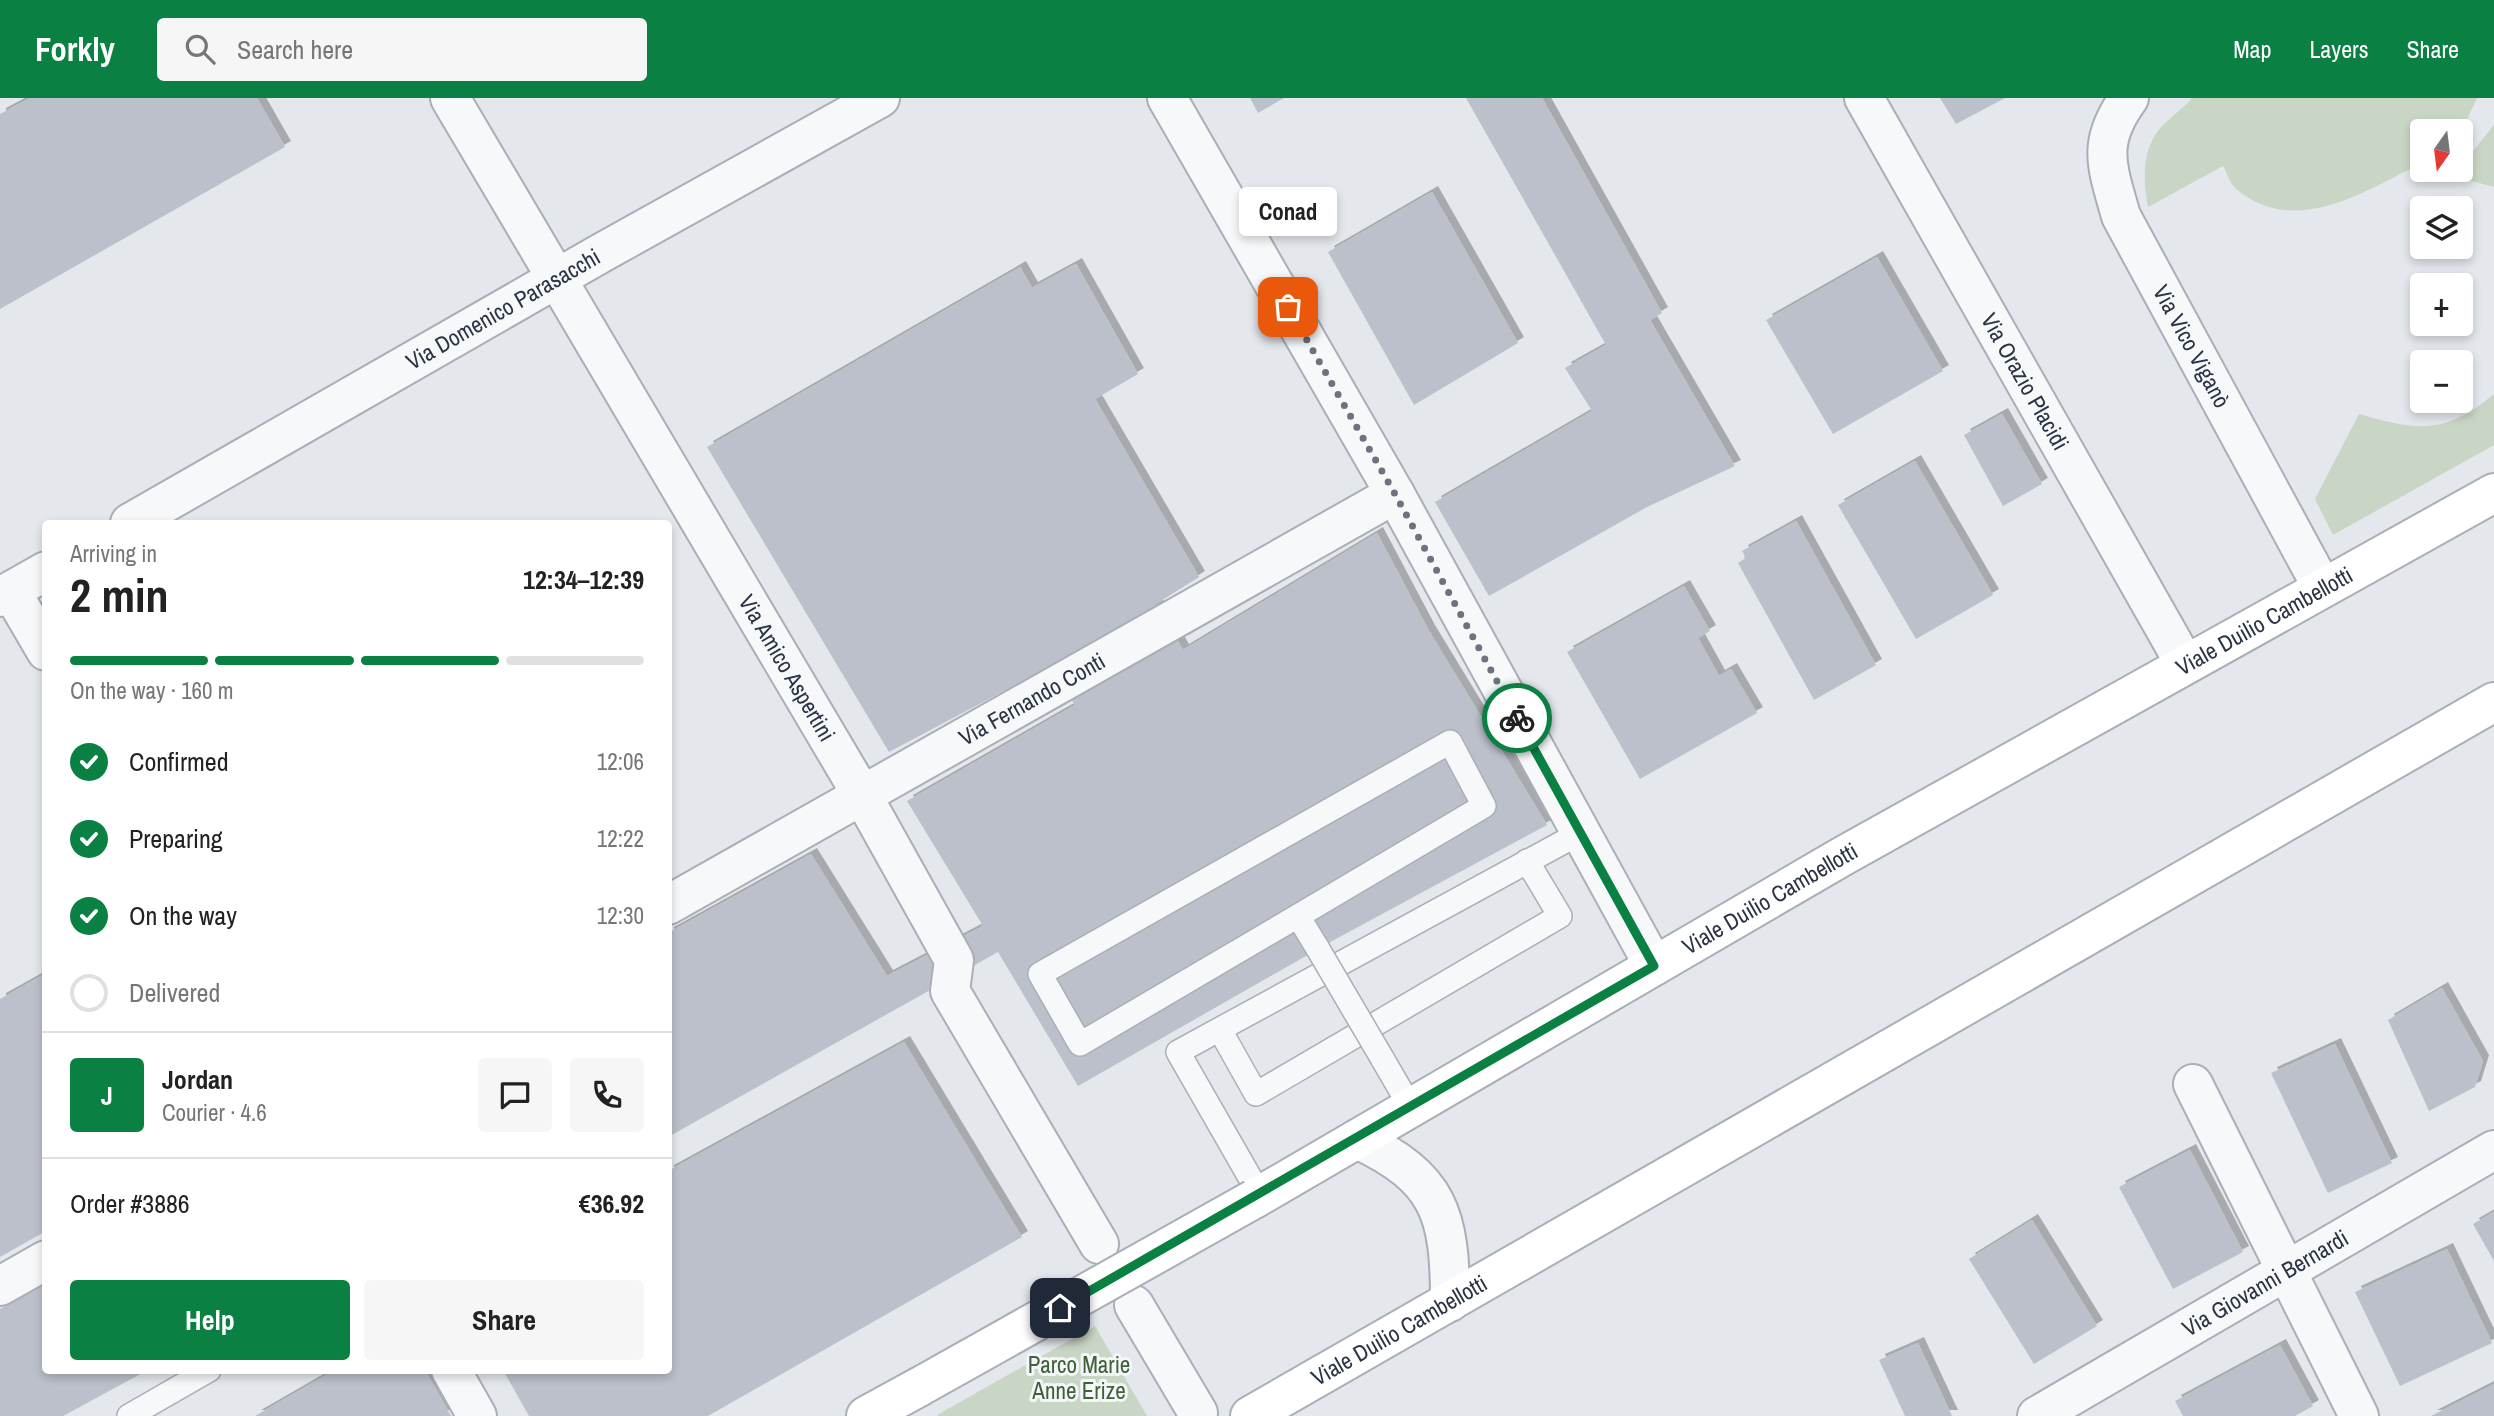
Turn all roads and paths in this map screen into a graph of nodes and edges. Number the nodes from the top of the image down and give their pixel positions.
1 (450, 98) edge
2 (880, 98) edge
3 (1167, 98) edge
4 (1864, 98) edge
5 (2129, 98) edge
6 (554, 280) junction
7 (2494, 493) edge
8 (1395, 494) junction
9 (135, 520) edge
10 (42, 573) edge
11 (2322, 587) junction
12 (6, 594) edge
13 (42, 645) edge
14 (2185, 664) junction
15 (2494, 702) edge
16 (2494, 724) edge
17 (2410, 749) junction
18 (862, 795) junction
19 (1580, 833) junction
20 (1527, 861) junction
21 (672, 903) edge
22 (1298, 916) junction
23 (1654, 966) junction
24 (1220, 1030) junction
25 (2193, 1084) dead end
26 (1411, 1108) junction
27 (1357, 1139) junction
28 (2494, 1150) edge
29 (1257, 1197) junction
30 (1099, 1244) dead end
31 (42, 1262) edge
32 (2286, 1271) junction
33 (0, 1286) edge
34 (1450, 1302) junction
35 (1135, 1305) dead end
36 (202, 1374) edge
37 (453, 1374) edge
38 (1198, 1413) dead end
39 (129, 1416) edge
40 (477, 1416) edge
41 (866, 1416) edge
42 (1250, 1416) edge
43 (2038, 1416) edge
44 (2359, 1416) edge

1 - 6 street, Via Amico Aspertini
2 - 6 street, Via Domenico Parasacchi
3 - 8 street
4 - 14 street, Via Orazio Placidi
5 - 11 street, Via Vico Viganò
6 - 9 street, Via Domenico Parasacchi
6 - 18 street, Via Amico Aspertini
7 - 11 main road, Viale Duilio Cambellotti
8 - 18 street, Via Fernando Conti
8 - 19 street
10 - 12 street
11 - 14 main road, Viale Duilio Cambellotti
12 - 13 street
14 - 23 main road, Viale Duilio Cambellotti
15 - 17 main road, Viale Duilio Cambellotti
16 - 17 main road
17 - 34 main road, Viale Duilio Cambellotti
18 - 21 street, Via Fernando Conti
18 - 30 street, Via Amico Aspertini
19 - 20 lane
19 - 23 street
20 - 24 lane
20 - 24 lane
22 - 22 lane
22 - 26 lane, bridge
23 - 26 main road, Viale Duilio Cambellotti
24 - 29 lane
25 - 32 street
26 - 27 main road, Viale Duilio Cambellotti
27 - 29 main road, Viale Duilio Cambellotti
27 - 34 street
28 - 32 street, Via Giovanni Bernardi
29 - 41 main road, Viale Duilio Cambellotti, bridge
31 - 33 street
32 - 43 street, Via Giovanni Bernardi
32 - 44 street
34 - 42 main road, Viale Duilio Cambellotti
35 - 38 street
36 - 39 lane
37 - 40 street

